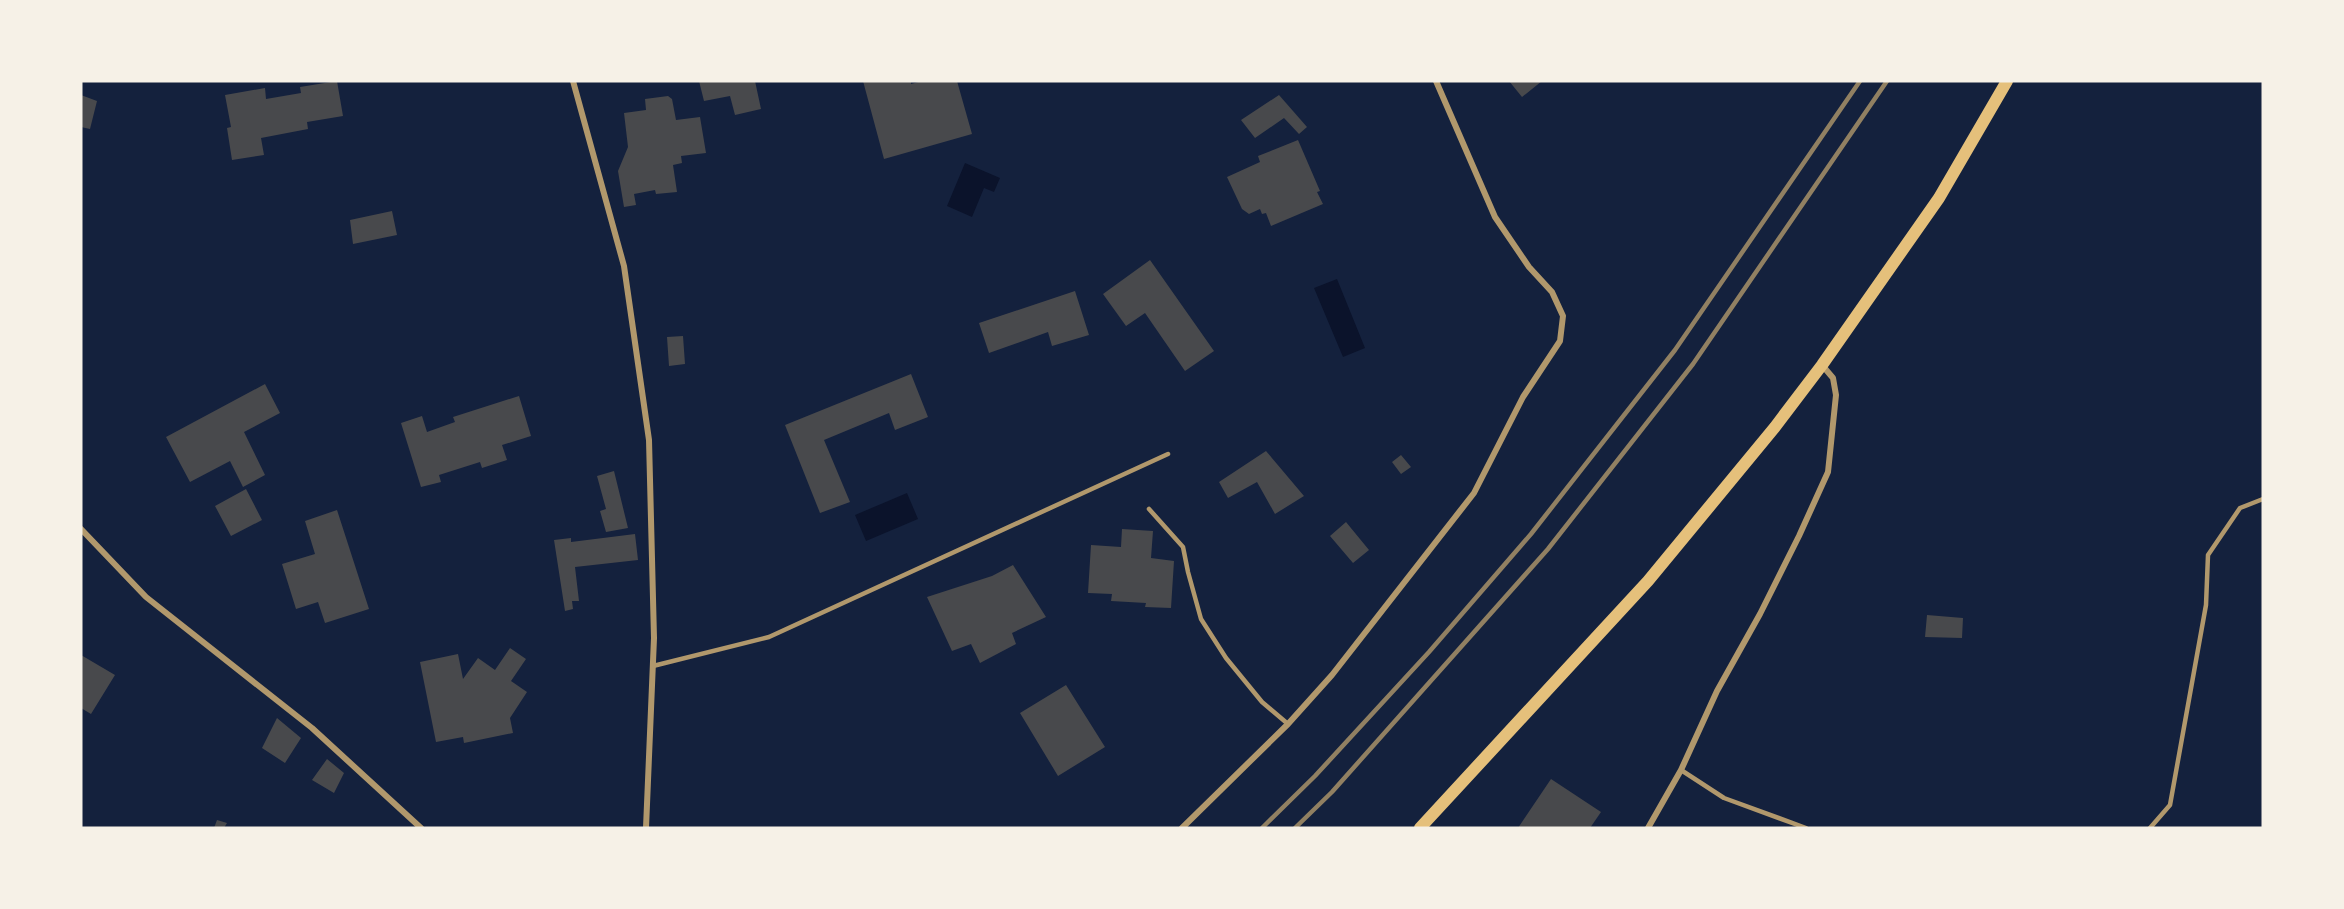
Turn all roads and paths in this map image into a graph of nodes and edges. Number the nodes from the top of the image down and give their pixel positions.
1 (573, 81) edge
2 (1436, 81) edge
3 (2007, 81) edge
4 (1822, 365) junction
5 (1168, 454) dead end
6 (2263, 499) edge
7 (1149, 508) dead end
8 (81, 529) edge
9 (653, 666) junction
10 (1288, 724) junction
11 (1681, 770) junction
12 (421, 828) edge
13 (646, 828) edge
14 (1182, 828) edge
15 (1420, 828) edge
16 (1648, 828) edge
17 (1806, 828) edge
18 (2150, 828) edge

1 - 9 street
2 - 10 street
3 - 4 main road
4 - 11 street
4 - 15 main road
5 - 9 lane
6 - 18 lane
7 - 10 lane
8 - 12 street
9 - 13 street
10 - 14 street
11 - 16 street
11 - 17 lane

